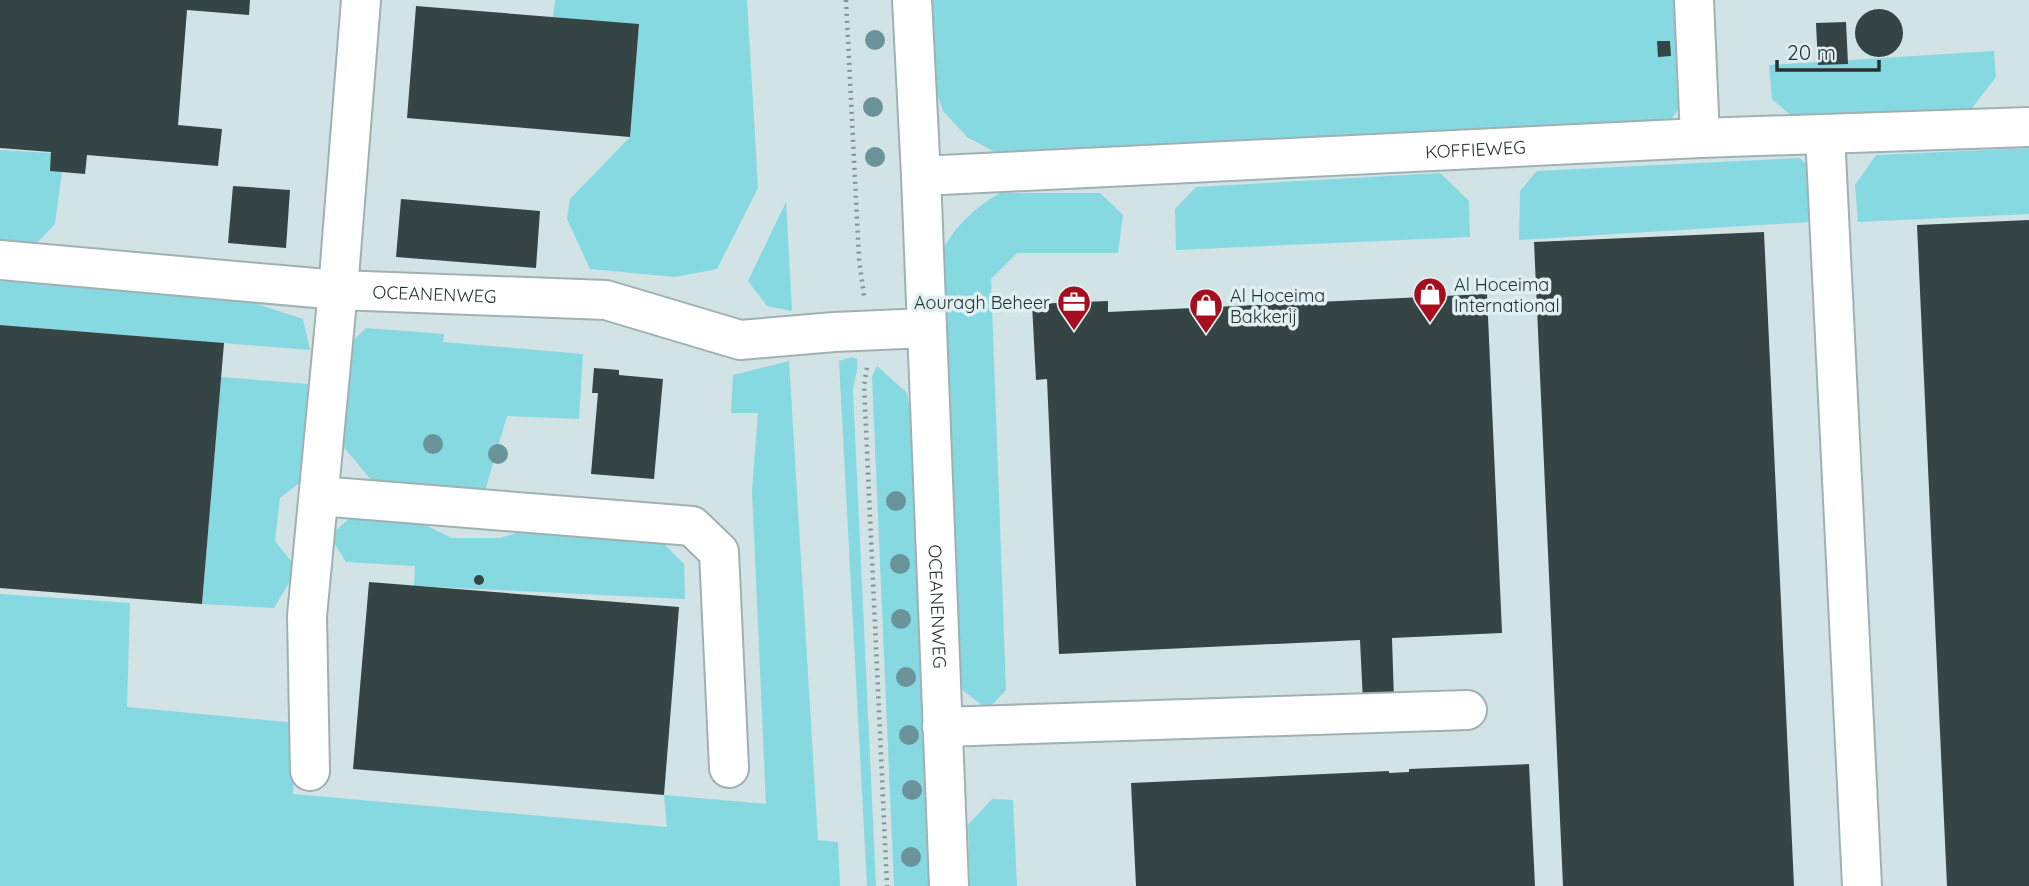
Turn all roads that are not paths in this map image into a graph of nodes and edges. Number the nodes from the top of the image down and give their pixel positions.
1 (361, 0) edge
2 (912, 0) edge
3 (1694, 0) edge
4 (2029, 127) edge
5 (1825, 134) junction
6 (1700, 138) junction
7 (921, 176) junction
8 (0, 260) edge
9 (338, 290) junction
10 (927, 328) junction
11 (319, 496) junction
12 (1467, 710) dead end
13 (942, 727) junction
14 (729, 768) dead end
15 (310, 771) dead end
16 (949, 886) edge
17 (1862, 886) edge

1 - 9 street
2 - 7 street, OCEANENWEG
3 - 6 street
4 - 5 street, KOFFIEWEG
5 - 6 street, KOFFIEWEG
5 - 17 street
6 - 7 street, KOFFIEWEG
7 - 10 street, OCEANENWEG
8 - 9 street, OCEANENWEG
9 - 10 street, OCEANENWEG
9 - 11 street
10 - 13 street, OCEANENWEG
11 - 14 street
11 - 15 street
12 - 13 street
13 - 16 street, OCEANENWEG

